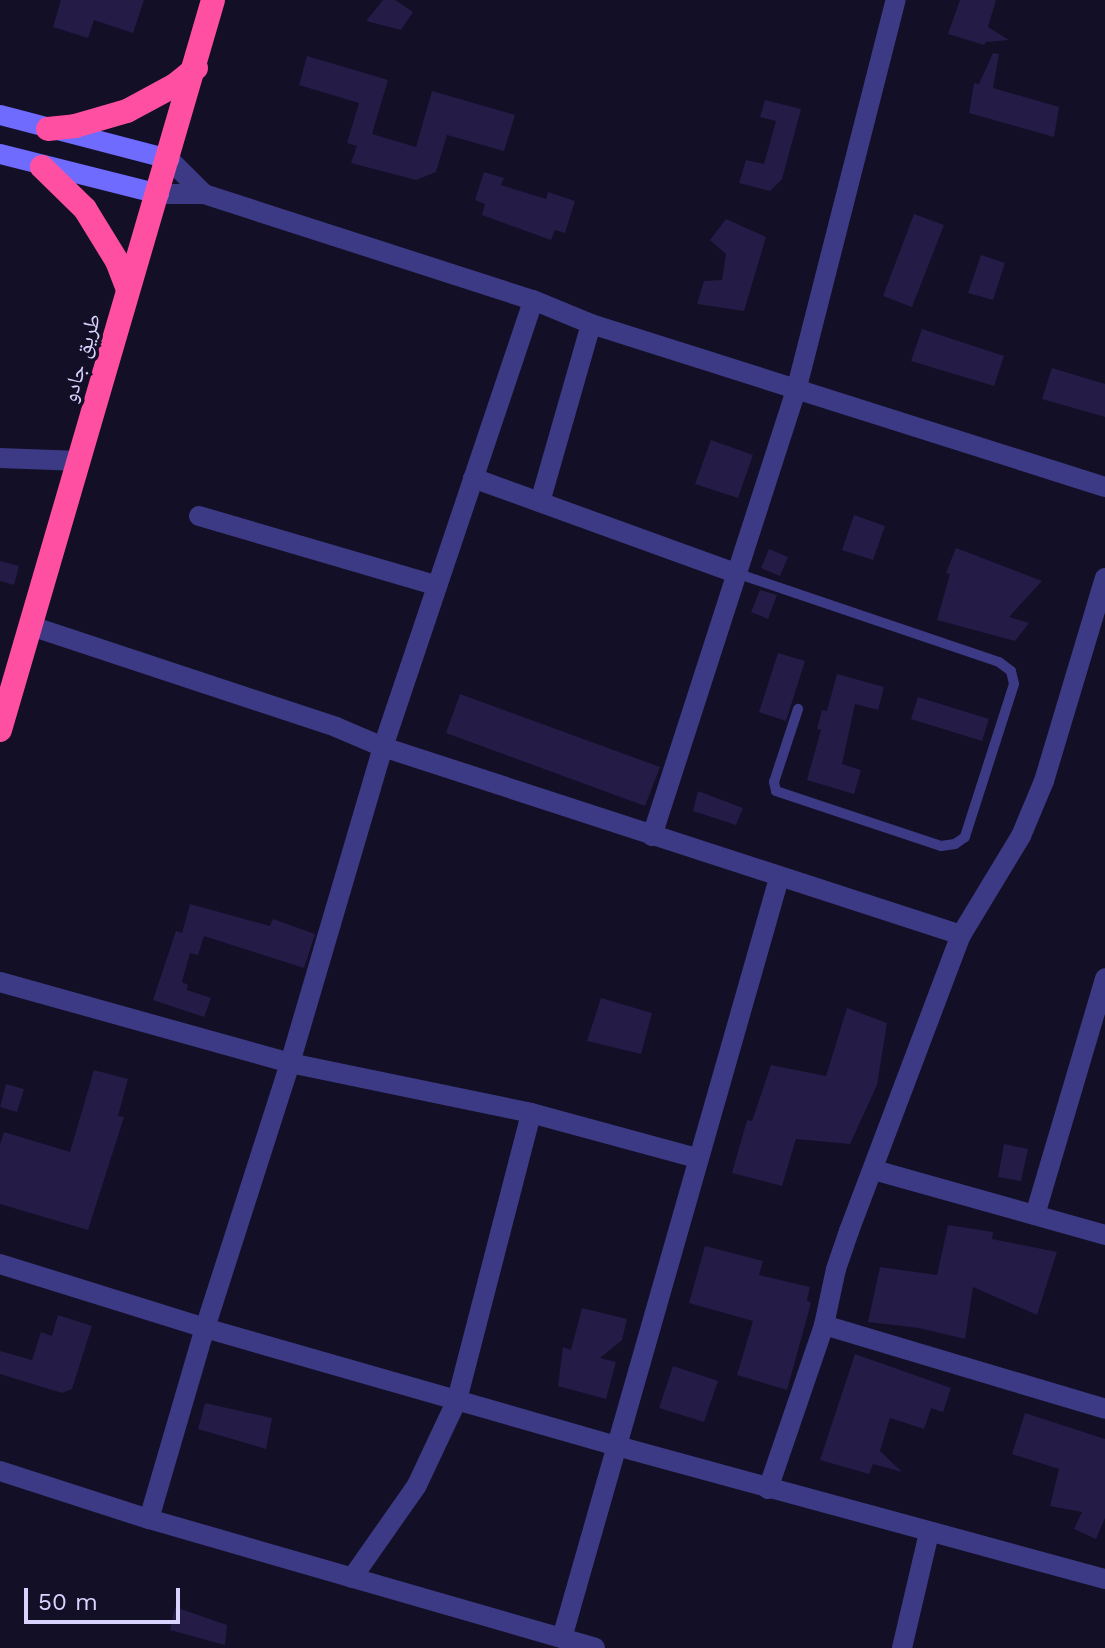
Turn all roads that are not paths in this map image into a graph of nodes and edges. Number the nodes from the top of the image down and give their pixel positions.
1 (213, 0) edge
2 (896, 0) edge
3 (196, 68) junction
4 (0, 115) edge
5 (48, 129) junction
6 (0, 154) edge
7 (169, 159) junction
8 (42, 167) junction
9 (159, 194) junction
10 (204, 194) junction
11 (128, 289) junction
12 (533, 300) junction
13 (591, 324) junction
14 (797, 387) junction
15 (0, 458) edge
16 (80, 461) junction
17 (473, 478) junction
18 (1105, 487) edge
19 (540, 502) junction
20 (199, 516) dead end
21 (736, 573) junction
22 (1105, 578) edge
23 (435, 585) junction
24 (31, 626) junction
25 (798, 709) dead end
26 (0, 730) edge
27 (383, 747) junction
28 (652, 836) junction
29 (779, 878) junction
30 (961, 935) junction
31 (1105, 978) edge
32 (0, 982) edge
33 (290, 1063) junction
34 (531, 1113) junction
35 (697, 1158) junction
36 (874, 1170) junction
37 (1035, 1215) junction
38 (1105, 1235) edge
39 (0, 1264) edge
40 (824, 1325) junction
41 (205, 1328) junction
42 (457, 1400) junction
43 (1105, 1409) edge
44 (617, 1446) junction
45 (0, 1471) edge
46 (768, 1489) junction
47 (149, 1519) junction
48 (929, 1533) junction
49 (352, 1578) junction
50 (1105, 1579) edge
51 (562, 1638) junction
52 (595, 1648) edge
53 (902, 1648) edge

1 - 3 highway, طريق جادو
2 - 14 street
3 - 5 highway
3 - 7 highway, طريق جادو
4 - 5 street
5 - 7 street
6 - 8 street
7 - 9 highway, طريق جادو
7 - 10 street
8 - 9 street
8 - 11 highway
9 - 10 street
9 - 11 highway, طريق جادو
10 - 12 street
11 - 16 highway, طريق جادو
12 - 13 street
12 - 17 street
13 - 14 street
13 - 19 street
14 - 18 street
14 - 21 street
15 - 16 street
16 - 24 highway, طريق جادو
17 - 19 street
17 - 23 street
19 - 21 street
20 - 23 street
21 - 25 lane
21 - 28 street
22 - 30 street
23 - 27 street
24 - 26 highway, طريق جادو
24 - 27 street
27 - 28 street
27 - 33 street
28 - 29 street
29 - 30 street
29 - 35 street
30 - 36 street
31 - 37 street
32 - 33 street
33 - 34 street
33 - 41 street
34 - 35 street
34 - 42 street
35 - 44 street
36 - 37 street
36 - 40 street
37 - 38 street
39 - 41 street
40 - 43 street
40 - 46 street
41 - 42 street
41 - 47 street
42 - 44 street
42 - 49 street
44 - 46 street
44 - 51 street
45 - 47 street
46 - 48 street
47 - 49 street
48 - 50 street
48 - 53 street
49 - 51 street
51 - 52 street

